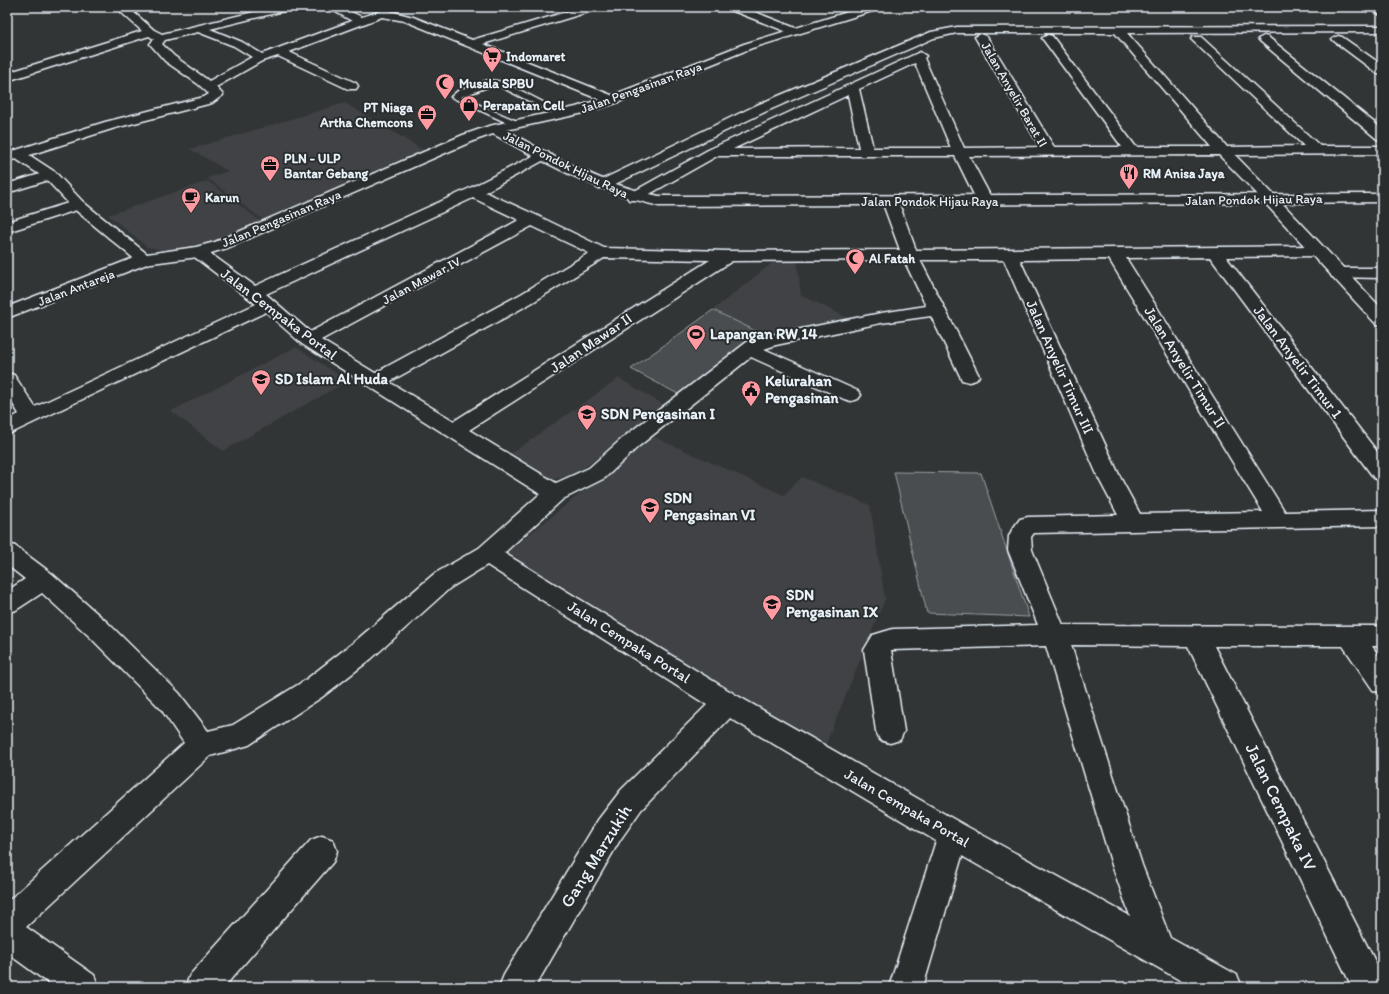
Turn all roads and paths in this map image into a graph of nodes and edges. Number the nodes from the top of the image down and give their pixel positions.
1 (129, 7) edge
2 (288, 7) edge
3 (332, 7) edge
4 (594, 7) edge
5 (732, 7) edge
6 (875, 7) edge
7 (1372, 7) edge
8 (1382, 13) edge
9 (359, 20) junction
10 (200, 29) junction
11 (1118, 29) junction
12 (1382, 29) edge
13 (794, 31) junction
14 (156, 35) junction
15 (981, 37) junction
16 (1048, 38) junction
17 (1128, 39) junction
18 (1197, 39) junction
19 (1264, 39) junction
20 (1338, 39) junction
21 (1382, 39) edge
22 (472, 44) junction
23 (945, 45) dead end
24 (278, 51) junction
25 (931, 51) dead end
26 (918, 57) junction
27 (258, 59) junction
28 (1382, 70) edge
29 (7, 77) edge
30 (209, 86) junction
31 (352, 86) dead end
32 (852, 87) junction
33 (612, 100) junction
34 (562, 114) junction
35 (516, 124) junction
36 (494, 130) junction
37 (1382, 136) edge
38 (1316, 150) junction
39 (1382, 150) edge
40 (867, 151) junction
41 (959, 151) junction
42 (1049, 151) junction
43 (1132, 151) junction
44 (1224, 152) junction
45 (713, 153) junction
46 (12, 155) edge
47 (543, 155) junction
48 (50, 175) junction
49 (602, 184) junction
50 (7, 189) edge
51 (473, 192) junction
52 (634, 197) junction
53 (1269, 198) junction
54 (1382, 198) edge
55 (890, 201) junction
56 (985, 201) junction
57 (78, 205) junction
58 (533, 219) junction
59 (7, 227) edge
60 (1318, 251) junction
61 (198, 252) junction
62 (1214, 252) junction
63 (601, 253) junction
64 (1114, 253) junction
65 (909, 254) junction
66 (1010, 255) junction
67 (728, 256) junction
68 (144, 259) junction
69 (1338, 273) junction
70 (1382, 273) edge
71 (260, 299) junction
72 (938, 310) junction
73 (7, 313) edge
74 (1382, 320) edge
75 (308, 340) junction
76 (749, 349) junction
77 (969, 376) dead end
78 (7, 379) edge
79 (374, 382) junction
80 (850, 395) dead end
81 (29, 413) junction
82 (7, 418) edge
83 (7, 428) edge
84 (454, 430) junction
85 (1382, 473) edge
86 (555, 493) junction
87 (1382, 518) edge
88 (1280, 520) junction
89 (1133, 524) junction
90 (7, 552) edge
91 (487, 554) junction
92 (43, 580) junction
93 (7, 603) edge
94 (1055, 635) junction
95 (1196, 636) junction
96 (1382, 636) edge
97 (1351, 637) junction
98 (1382, 682) edge
99 (727, 704) junction
100 (890, 731) dead end
101 (202, 745) junction
102 (953, 835) junction
103 (322, 851) dead end
104 (7, 923) edge
105 (7, 933) edge
106 (1158, 950) junction
107 (1368, 983) edge
108 (82, 987) edge
109 (202, 987) edge
110 (516, 987) edge
111 (906, 987) edge
112 (1225, 987) edge

1 - 14 street
2 - 10 street
3 - 9 street
4 - 22 street
5 - 13 street
6 - 13 street, Jalan Pengasinan Raya
7 - 8 street
9 - 22 street
9 - 24 street
10 - 14 street
10 - 27 street
11 - 12 street
11 - 17 street
11 - 49 street
13 - 33 street, Jalan Pengasinan Raya
14 - 29 street
14 - 30 street
15 - 16 street
15 - 23 street
15 - 42 street, Jalan Anyelir Barat II
16 - 17 street
16 - 43 street
17 - 18 street
17 - 44 street
18 - 19 street
18 - 38 street
19 - 20 street
19 - 37 street
20 - 21 street
20 - 28 street
22 - 33 street
24 - 27 street
24 - 31 street
25 - 26 street
26 - 32 street
26 - 41 street
27 - 30 street
30 - 46 street
32 - 40 street
32 - 45 street
33 - 34 street, Jalan Pengasinan Raya
34 - 35 street, Jalan Pengasinan Raya
34 - 35 lane
35 - 36 street, Jalan Pengasinan Raya
36 - 47 street, Jalan Pondok Hijau Raya
36 - 61 street, Jalan Pengasinan Raya
38 - 39 street
38 - 44 street
40 - 41 street
40 - 45 street
41 - 42 street
41 - 56 street
42 - 43 street
43 - 44 street
44 - 53 street
45 - 52 street
46 - 48 street
47 - 49 street, Jalan Pondok Hijau Raya
47 - 51 street
48 - 50 street
48 - 57 street
49 - 52 street, Jalan Pondok Hijau Raya
51 - 58 street
51 - 71 street
52 - 55 street, Jalan Pondok Hijau Raya
53 - 54 street, Jalan Pondok Hijau Raya
53 - 56 street, Jalan Pondok Hijau Raya
53 - 60 street
55 - 56 street, Jalan Pondok Hijau Raya
55 - 65 street
57 - 59 street
57 - 68 street
58 - 63 street
58 - 75 street, Jalan Mawar IV
60 - 62 street
60 - 69 street
61 - 68 street, Jalan Pengasinan Raya
61 - 71 street, Jalan Cempaka Portal
62 - 64 street
62 - 85 street, Jalan Anyelir Timur 1
63 - 67 street
63 - 79 street
64 - 66 street
64 - 88 street, Jalan Anyelir Timur II
65 - 66 street
65 - 67 street
65 - 72 street
66 - 89 street, Jalan Anyelir Timur III
67 - 84 street, Jalan Mawar II
68 - 73 street, Jalan Antareja
69 - 70 street
69 - 74 street
71 - 75 street, Jalan Cempaka Portal
71 - 81 street
72 - 76 street
72 - 77 street
75 - 79 street, Jalan Cempaka Portal
76 - 80 street
76 - 86 street
78 - 81 street
79 - 84 street, Jalan Cempaka Portal
81 - 82 street
81 - 83 street
84 - 86 street, Jalan Cempaka Portal
86 - 91 street
87 - 88 street
88 - 89 street
89 - 94 street
90 - 92 street
91 - 99 street, Jalan Cempaka Portal
91 - 101 street
92 - 93 street
92 - 101 street
94 - 95 street
94 - 100 street
94 - 106 street
95 - 97 street
95 - 107 street, Jalan Cempaka IV
96 - 97 street
97 - 98 street
99 - 102 street, Jalan Cempaka Portal
99 - 110 street, Gang Marzukih
101 - 104 street
102 - 106 street, Jalan Cempaka Portal
102 - 111 street
103 - 109 street
105 - 108 street
106 - 112 street, Jalan Cempaka Portal

